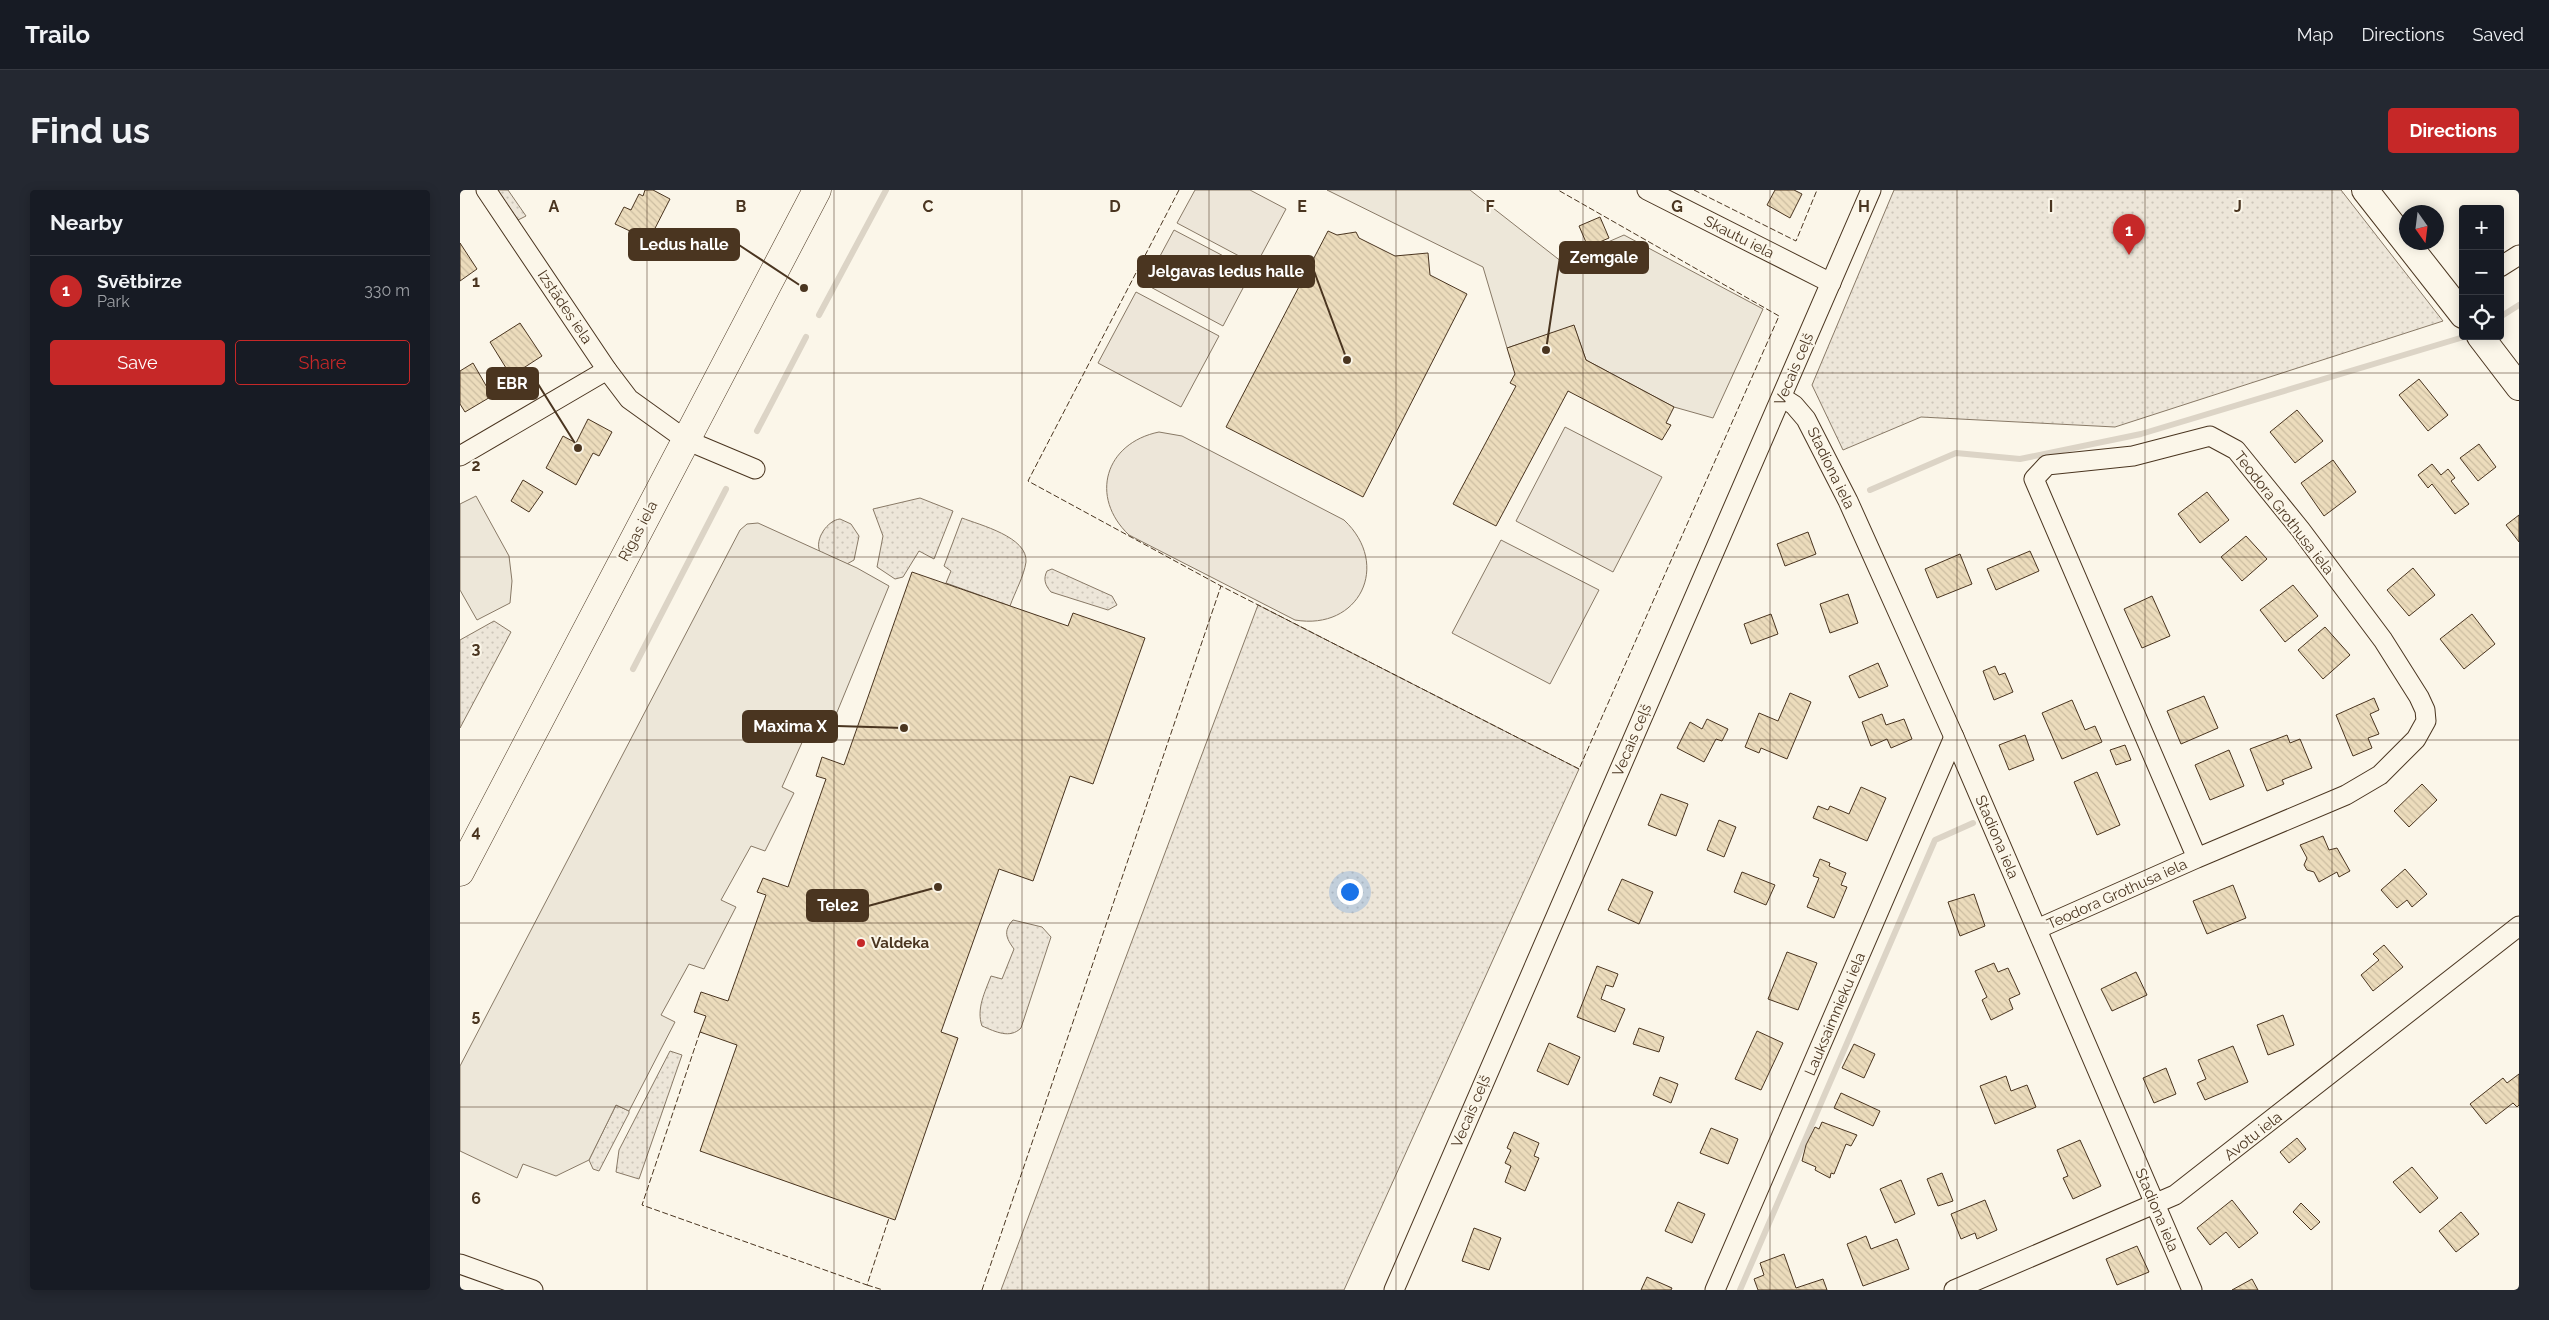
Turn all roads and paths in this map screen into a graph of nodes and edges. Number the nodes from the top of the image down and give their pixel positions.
1 (486, 190) edge
2 (816, 190) edge
3 (1647, 190) edge
4 (1872, 190) edge
5 (2365, 190) edge
6 (2519, 255) edge
7 (2504, 264) edge
8 (1831, 283) junction
9 (2458, 301) edge
10 (2483, 340) edge
11 (607, 370) junction
12 (2519, 387) edge
13 (1783, 398) junction
14 (686, 440) junction
15 (460, 456) edge
16 (755, 469) dead end
17 (1954, 737) junction
18 (2197, 858) junction
19 (460, 872) edge
20 (2519, 926) edge
21 (2037, 929) junction
22 (2156, 1205) junction
23 (460, 1264) edge
24 (533, 1290) edge
25 (1394, 1290) edge
26 (1715, 1290) edge
27 (1954, 1290) edge
28 (2192, 1290) edge

1 - 11 street, Izstādes iela
2 - 14 main road, Rīgas iela
3 - 8 street, Skautu iela
4 - 8 street, Vecais ceļš
5 - 9 main road
6 - 7 street
8 - 13 street, Vecais ceļš
10 - 12 main road
11 - 14 street, Izstādes iela
11 - 15 street
13 - 17 street, Stadiona iela
13 - 25 street, Vecais ceļš
14 - 16 street, Izstādes iela
14 - 19 main road, Rīgas iela
17 - 21 street, Stadiona iela
17 - 26 street, Lauksaimnieku iela
18 - 18 street, Teodora Grothusa iela
18 - 21 street, Teodora Grothusa iela
20 - 22 street, Avotu iela
21 - 22 street, Stadiona iela
22 - 27 street, Avotu iela
22 - 28 street, Stadiona iela
23 - 24 street

